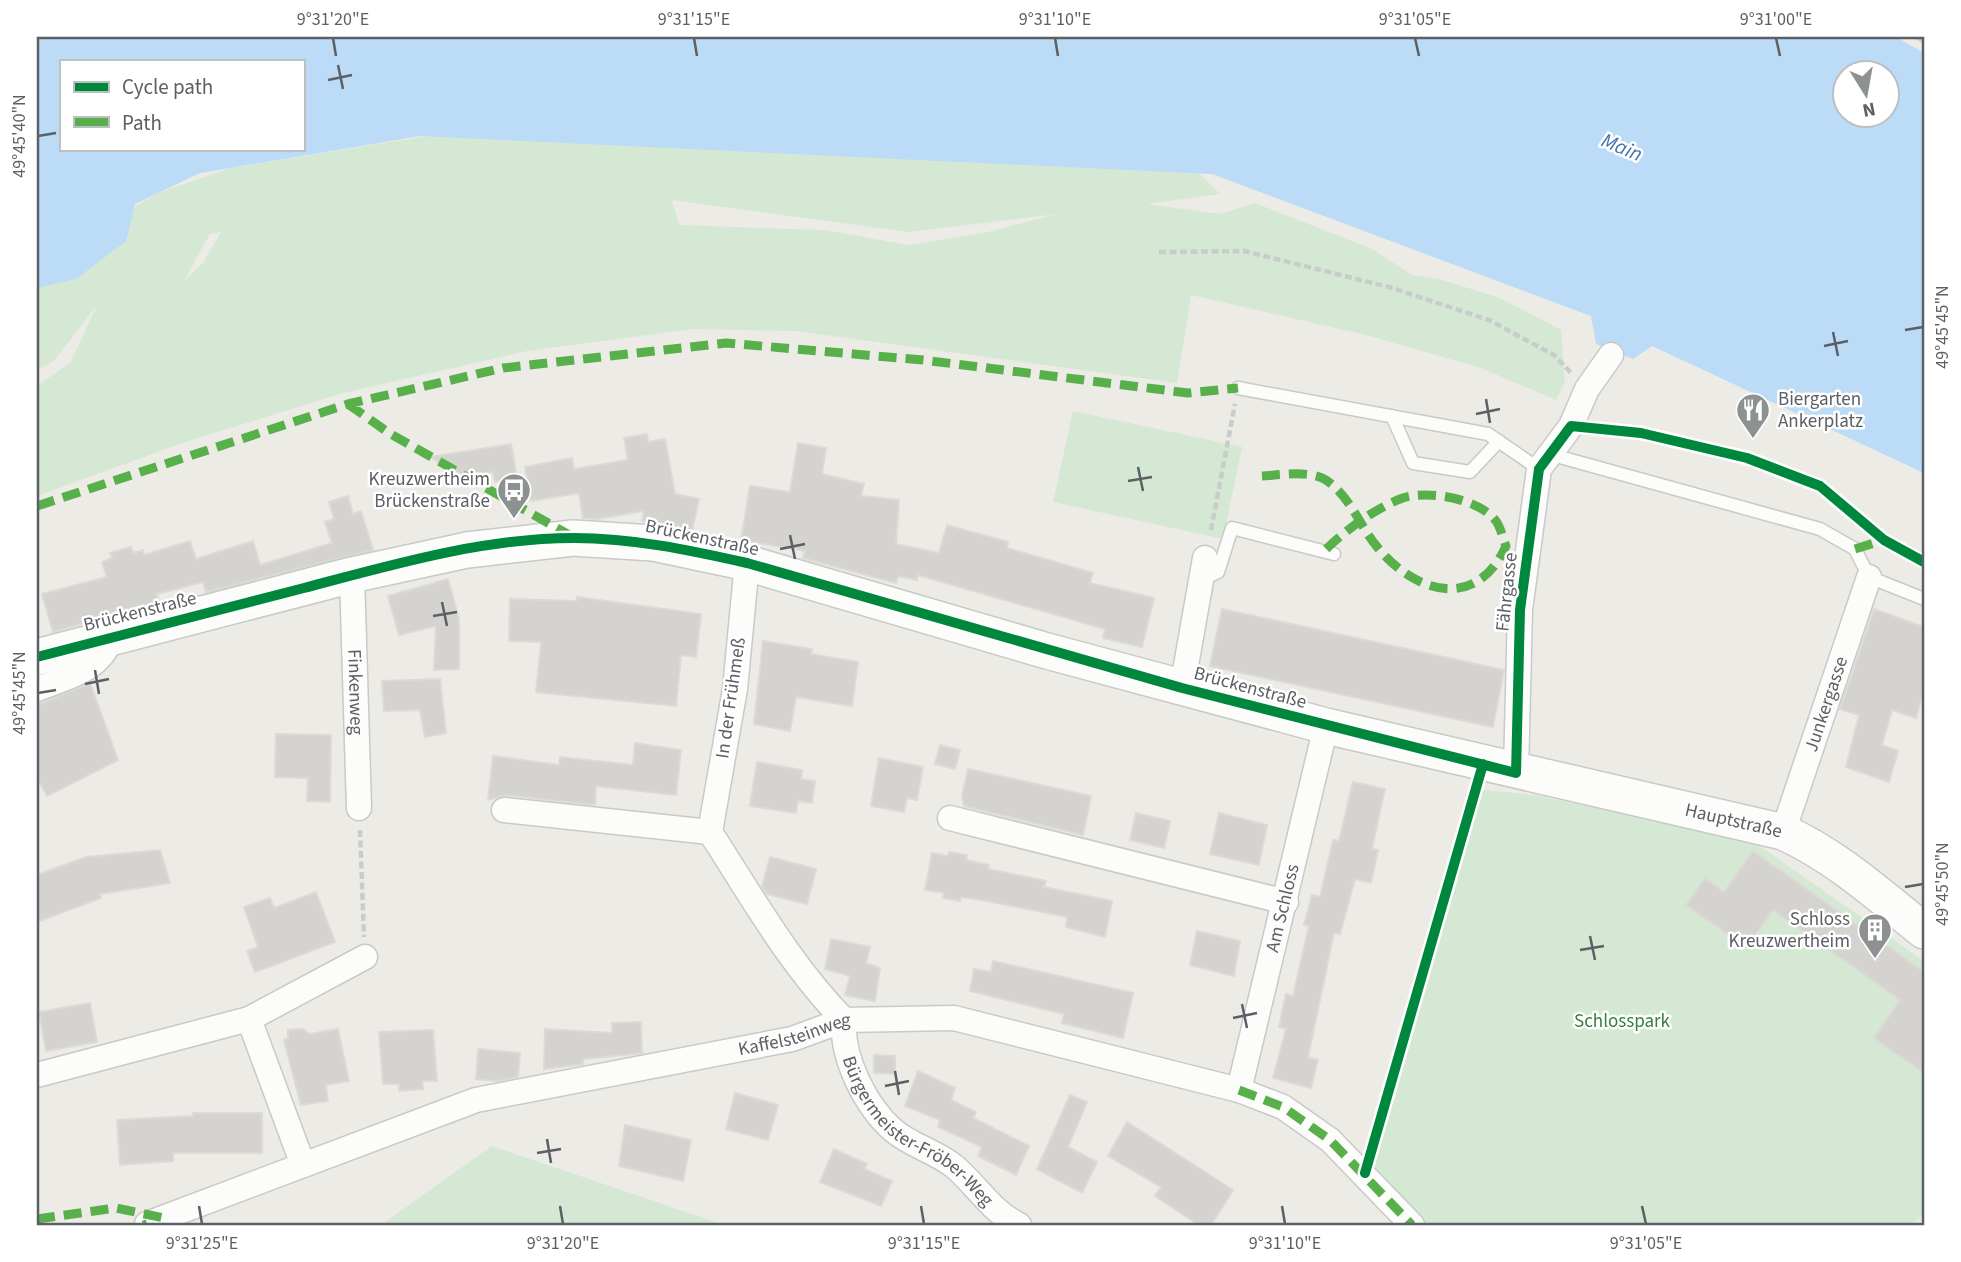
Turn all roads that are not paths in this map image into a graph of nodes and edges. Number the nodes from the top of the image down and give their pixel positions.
1 (1611, 355) dead end
2 (1238, 388) road end
3 (1392, 416) junction
4 (1499, 441) junction
5 (1544, 462) junction
6 (1334, 554) dead end
7 (747, 564) junction
8 (1203, 569) joint
9 (352, 575) junction
10 (1869, 577) junction
11 (1924, 599) edge
12 (111, 638) junction
13 (37, 657) edge
14 (1182, 688) junction
15 (37, 690) edge
16 (1326, 726) junction
17 (1516, 772) junction
18 (359, 808) road end
19 (504, 810) dead end
20 (950, 818) dead end
21 (710, 832) junction
22 (1783, 832) junction
23 (1286, 902) junction
24 (1924, 931) edge
25 (365, 957) road end
26 (249, 1019) junction
27 (844, 1020) junction
28 (37, 1075) edge
29 (1238, 1090) junction
30 (303, 1165) junction
31 (147, 1224) edge
32 (1019, 1225) edge
33 (1412, 1225) edge

1 - 5 street
2 - 3 lane
3 - 4 lane
3 - 4 lane
4 - 5 lane
5 - 10 lane
5 - 17 street, Fährgasse
6 - 8 lane
7 - 9 street, Brückenstraße
7 - 14 street, Brückenstraße
7 - 21 street, In der Frühmeß
8 - 14 street
9 - 12 street, Brückenstraße
9 - 18 street, Finkenweg
10 - 11 lane
10 - 22 street, Junkergasse
12 - 13 street, Brückenstraße
12 - 15 street
14 - 16 street, Brückenstraße
16 - 17 street, Brückenstraße
16 - 23 street, Am Schloss
17 - 22 street, Hauptstraße
19 - 21 street
20 - 23 street
21 - 27 street
22 - 24 street, Hauptstraße
23 - 29 street, Am Schloss
25 - 26 street
26 - 28 street
26 - 30 street
27 - 29 street, Kaffelsteinweg
27 - 30 street, Kaffelsteinweg
27 - 32 street, Bürgermeister-Fröber-Weg
29 - 33 street, Kaffelsteinweg
30 - 31 street, Kaffelsteinweg

